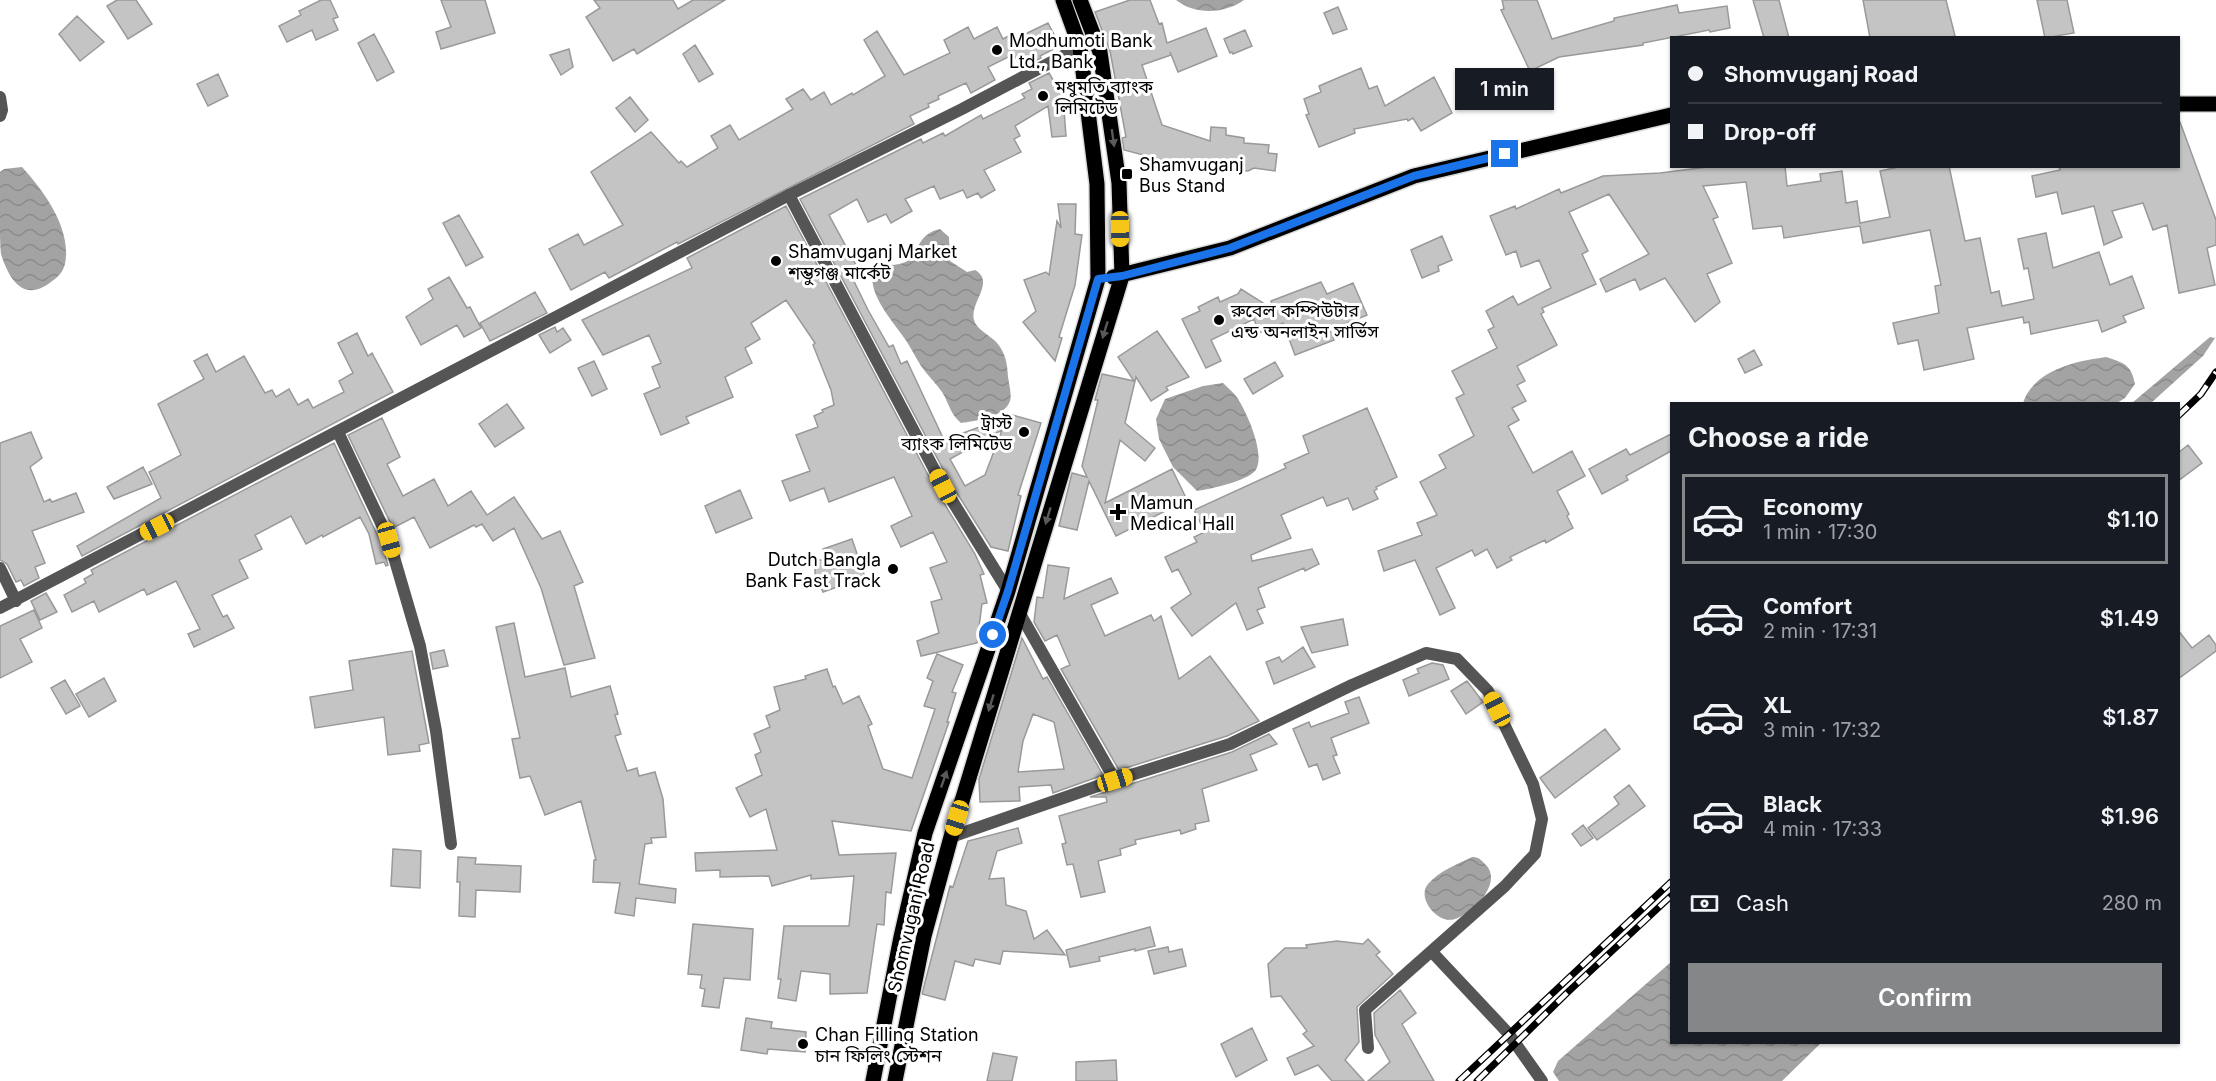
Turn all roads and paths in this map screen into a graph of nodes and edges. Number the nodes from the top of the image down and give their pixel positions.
1 (1063, 0) edge
2 (1080, 0) edge
3 (1080, 47) junction
4 (0, 97) edge
5 (2180, 104) edge
6 (2216, 104) edge
7 (1670, 115) edge
8 (0, 116) edge
9 (789, 195) junction
10 (1122, 276) junction
11 (1098, 279) junction
12 (338, 432) junction
13 (0, 568) edge
14 (1008, 591) junction
15 (15, 601) junction
16 (0, 609) edge
17 (1019, 612) junction
18 (1115, 780) junction
19 (951, 837) junction
20 (451, 844) dead end
21 (1432, 952) junction
22 (1368, 1048) dead end
23 (873, 1081) edge
24 (895, 1081) edge
25 (1542, 1081) edge

1 - 3 main road, Shomvuganj Road
2 -> 10 main road, Shomvuganj Road
3 - 9 street
3 - 11 main road, Shomvuganj Road
4 - 8 street
5 - 6 main road
7 - 10 main road
9 - 12 street
9 - 14 street
10 - 11 main road
10 -> 17 main road, Shomvuganj Road
11 - 14 main road, Shomvuganj Road
12 - 15 street
12 - 20 street
13 - 15 street
23 -> 14 main road, Shomvuganj Road
15 - 16 street
17 - 18 street
17 -> 19 main road, Shomvuganj Road
18 - 19 street
18 - 21 street
19 - 24 main road, Shomvuganj Road
21 - 22 street
21 - 25 street

